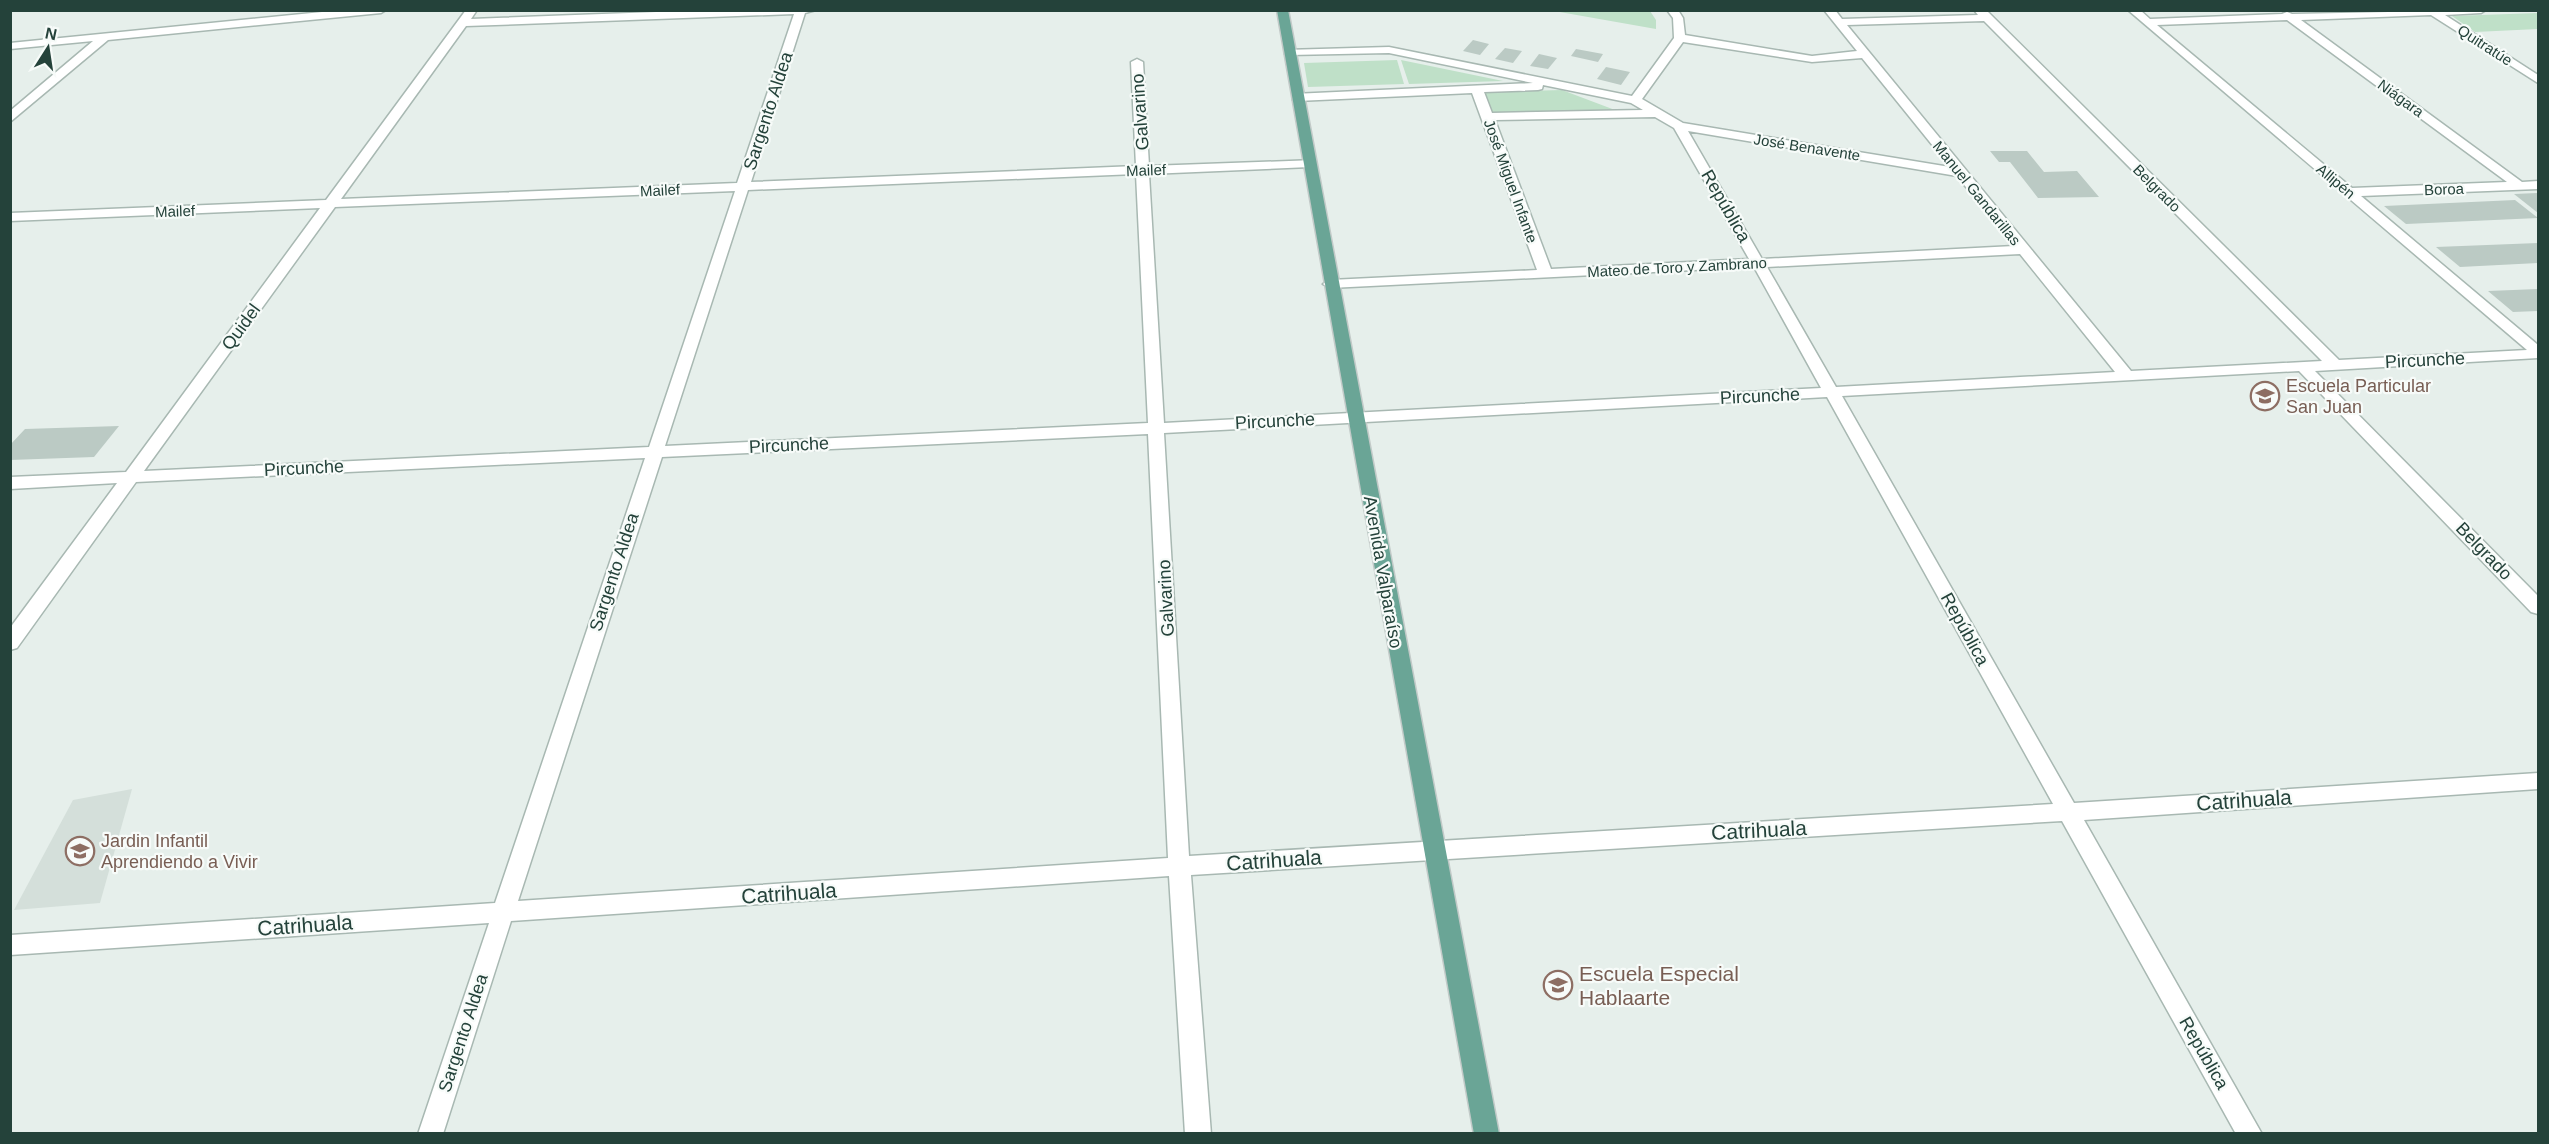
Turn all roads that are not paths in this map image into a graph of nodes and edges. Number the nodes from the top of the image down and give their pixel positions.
1 (381, 10) edge
2 (811, 10) edge
3 (1282, 10) edge
4 (1672, 10) edge
5 (1829, 10) edge
6 (2133, 10) edge
7 (2481, 10) edge
8 (801, 11) edge
9 (2432, 11) edge
10 (1983, 14) edge
11 (2286, 14) edge
12 (468, 17) edge
13 (1838, 22) junction
14 (2146, 22) junction
15 (105, 37) junction
16 (1680, 38) junction
17 (10, 46) edge
18 (1289, 52) junction
19 (1864, 54) junction
20 (1137, 62) dead end
21 (2538, 80) edge
22 (1567, 85) junction
23 (1477, 89) junction
24 (1297, 97) junction
25 (1635, 100) junction
26 (1657, 113) junction
27 (1487, 117) junction
28 (10, 118) edge
29 (1679, 126) junction
30 (1310, 163) junction
31 (1144, 170) junction
32 (1961, 173) junction
33 (2538, 185) edge
34 (744, 186) junction
35 (2520, 186) junction
36 (2349, 192) junction
37 (330, 205) junction
38 (10, 217) edge
39 (2024, 250) junction
40 (1759, 263) junction
41 (1546, 274) junction
42 (1330, 284) junction
43 (2538, 353) edge
44 (2335, 365) junction
45 (2303, 367) junction
46 (2126, 375) junction
47 (1833, 392) junction
48 (1354, 416) junction
49 (1157, 428) junction
50 (654, 452) junction
51 (132, 476) junction
52 (10, 483) edge
53 (2538, 607) edge
54 (10, 643) edge
55 (2538, 781) edge
56 (2067, 812) junction
57 (1434, 849) junction
58 (1179, 866) junction
59 (503, 912) junction
60 (10, 945) edge
61 (430, 1134) edge
62 (1198, 1134) edge
63 (1486, 1134) edge
64 (2250, 1134) edge

1 - 15 street
2 - 8 street
3 - 18 main road, Avenida Valparaíso
4 - 16 street
5 - 13 street, Manuel Gandarillas
6 - 14 street, Allipén
7 - 9 street
8 - 12 street
8 - 34 street, Sargento Aldea
9 - 11 street
9 - 21 street, Quitratúe
10 - 13 street
10 - 44 street, Belgrado
11 - 14 street
11 - 35 street, Niágara
12 - 37 street, Quidel
13 - 19 street, Manuel Gandarillas
14 - 36 street, Allipén
15 - 17 street
15 - 28 street
16 - 19 street
16 - 25 street
18 - 22 street, José Benavente
18 - 24 main road, Avenida Valparaíso
19 - 32 street, Manuel Gandarillas
20 - 31 street, Galvarino
22 - 23 street, José Benavente
22 - 25 street, José Benavente
23 - 24 street, José Benavente
23 - 27 street, José Miguel Infante
24 - 30 main road, Avenida Valparaíso
25 - 26 street, José Benavente
26 - 27 street
26 - 29 street, José Benavente
27 - 41 street, José Miguel Infante
29 - 32 street, José Benavente
29 - 40 street, República
30 - 31 street, Mailef
30 - 42 main road, Avenida Valparaíso
31 - 34 street, Mailef
31 - 49 street, Galvarino
32 - 39 street, Manuel Gandarillas
33 - 35 street, Boroa
34 - 37 street, Mailef
34 - 50 street, Sargento Aldea
35 - 36 street, Boroa
36 - 43 street, Allipén
37 - 38 street, Mailef
37 - 51 street, Quidel
39 - 40 street, Mateo de Toro y Zambrano
39 - 46 street, Manuel Gandarillas
40 - 41 street, Mateo de Toro y Zambrano
40 - 47 street, República
41 - 42 street, Mateo de Toro y Zambrano
42 - 48 main road, Avenida Valparaíso
43 - 44 street, Pircunche
44 - 45 street, Pircunche
45 - 46 street, Pircunche
45 - 53 street, Belgrado
46 - 47 street, Pircunche
47 - 48 street, Pircunche
47 - 56 street, República
48 - 49 street, Pircunche
48 - 57 main road, Avenida Valparaíso
49 - 50 street, Pircunche
49 - 58 street, Galvarino
50 - 51 street, Pircunche
50 - 59 street, Sargento Aldea
51 - 52 street, Pircunche
51 - 54 street, Quidel
55 - 56 street, Catrihuala
56 - 57 street, Catrihuala
56 - 64 street, República
57 - 58 street, Catrihuala
57 - 63 main road, Avenida Valparaíso
58 - 59 street, Catrihuala
58 - 62 street, Galvarino
59 - 60 street, Catrihuala
59 - 61 street, Sargento Aldea

